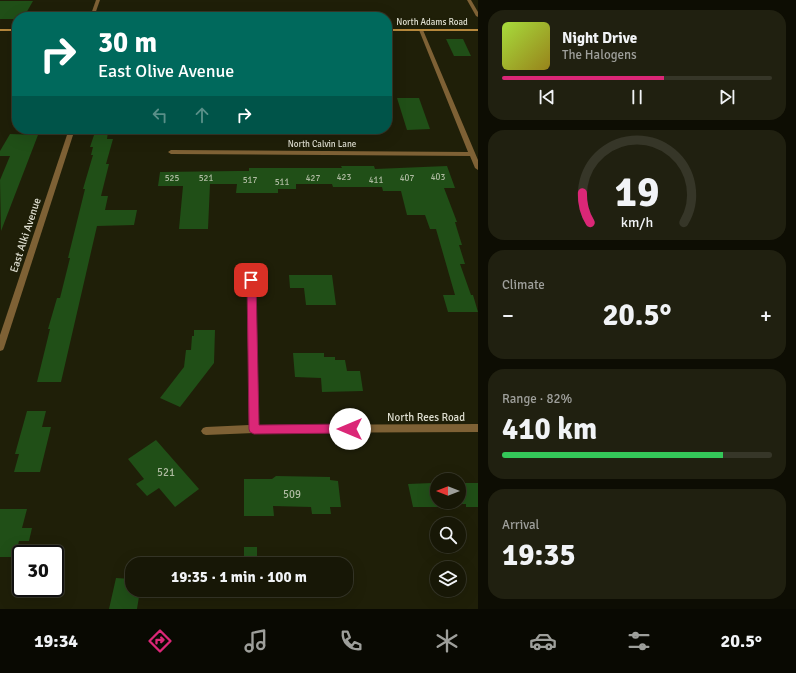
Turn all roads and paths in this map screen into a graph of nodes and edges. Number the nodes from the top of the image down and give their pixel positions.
1 (98, 0) edge
2 (469, 0) edge
3 (94, 12) edge
4 (478, 16) edge
5 (0, 30) edge
6 (12, 30) edge
7 (392, 30) edge
8 (421, 30) junction
9 (478, 30) edge
10 (70, 134) edge
11 (171, 152) dead end
12 (472, 154) junction
13 (478, 168) edge
14 (251, 280) dead end
15 (0, 348) edge
16 (478, 428) edge
17 (254, 429) junction
18 (206, 431) dead end

1 - 3 street
2 - 4 street
5 - 6 street
7 - 8 street, North Adams Road
8 - 9 street, North Adams Road
8 - 12 street
10 - 15 street, East Alki Avenue
11 - 12 street, North Calvin Lane
12 - 13 street
14 - 17 street
16 - 17 street, North Rees Road
17 - 18 street, North Rees Road

